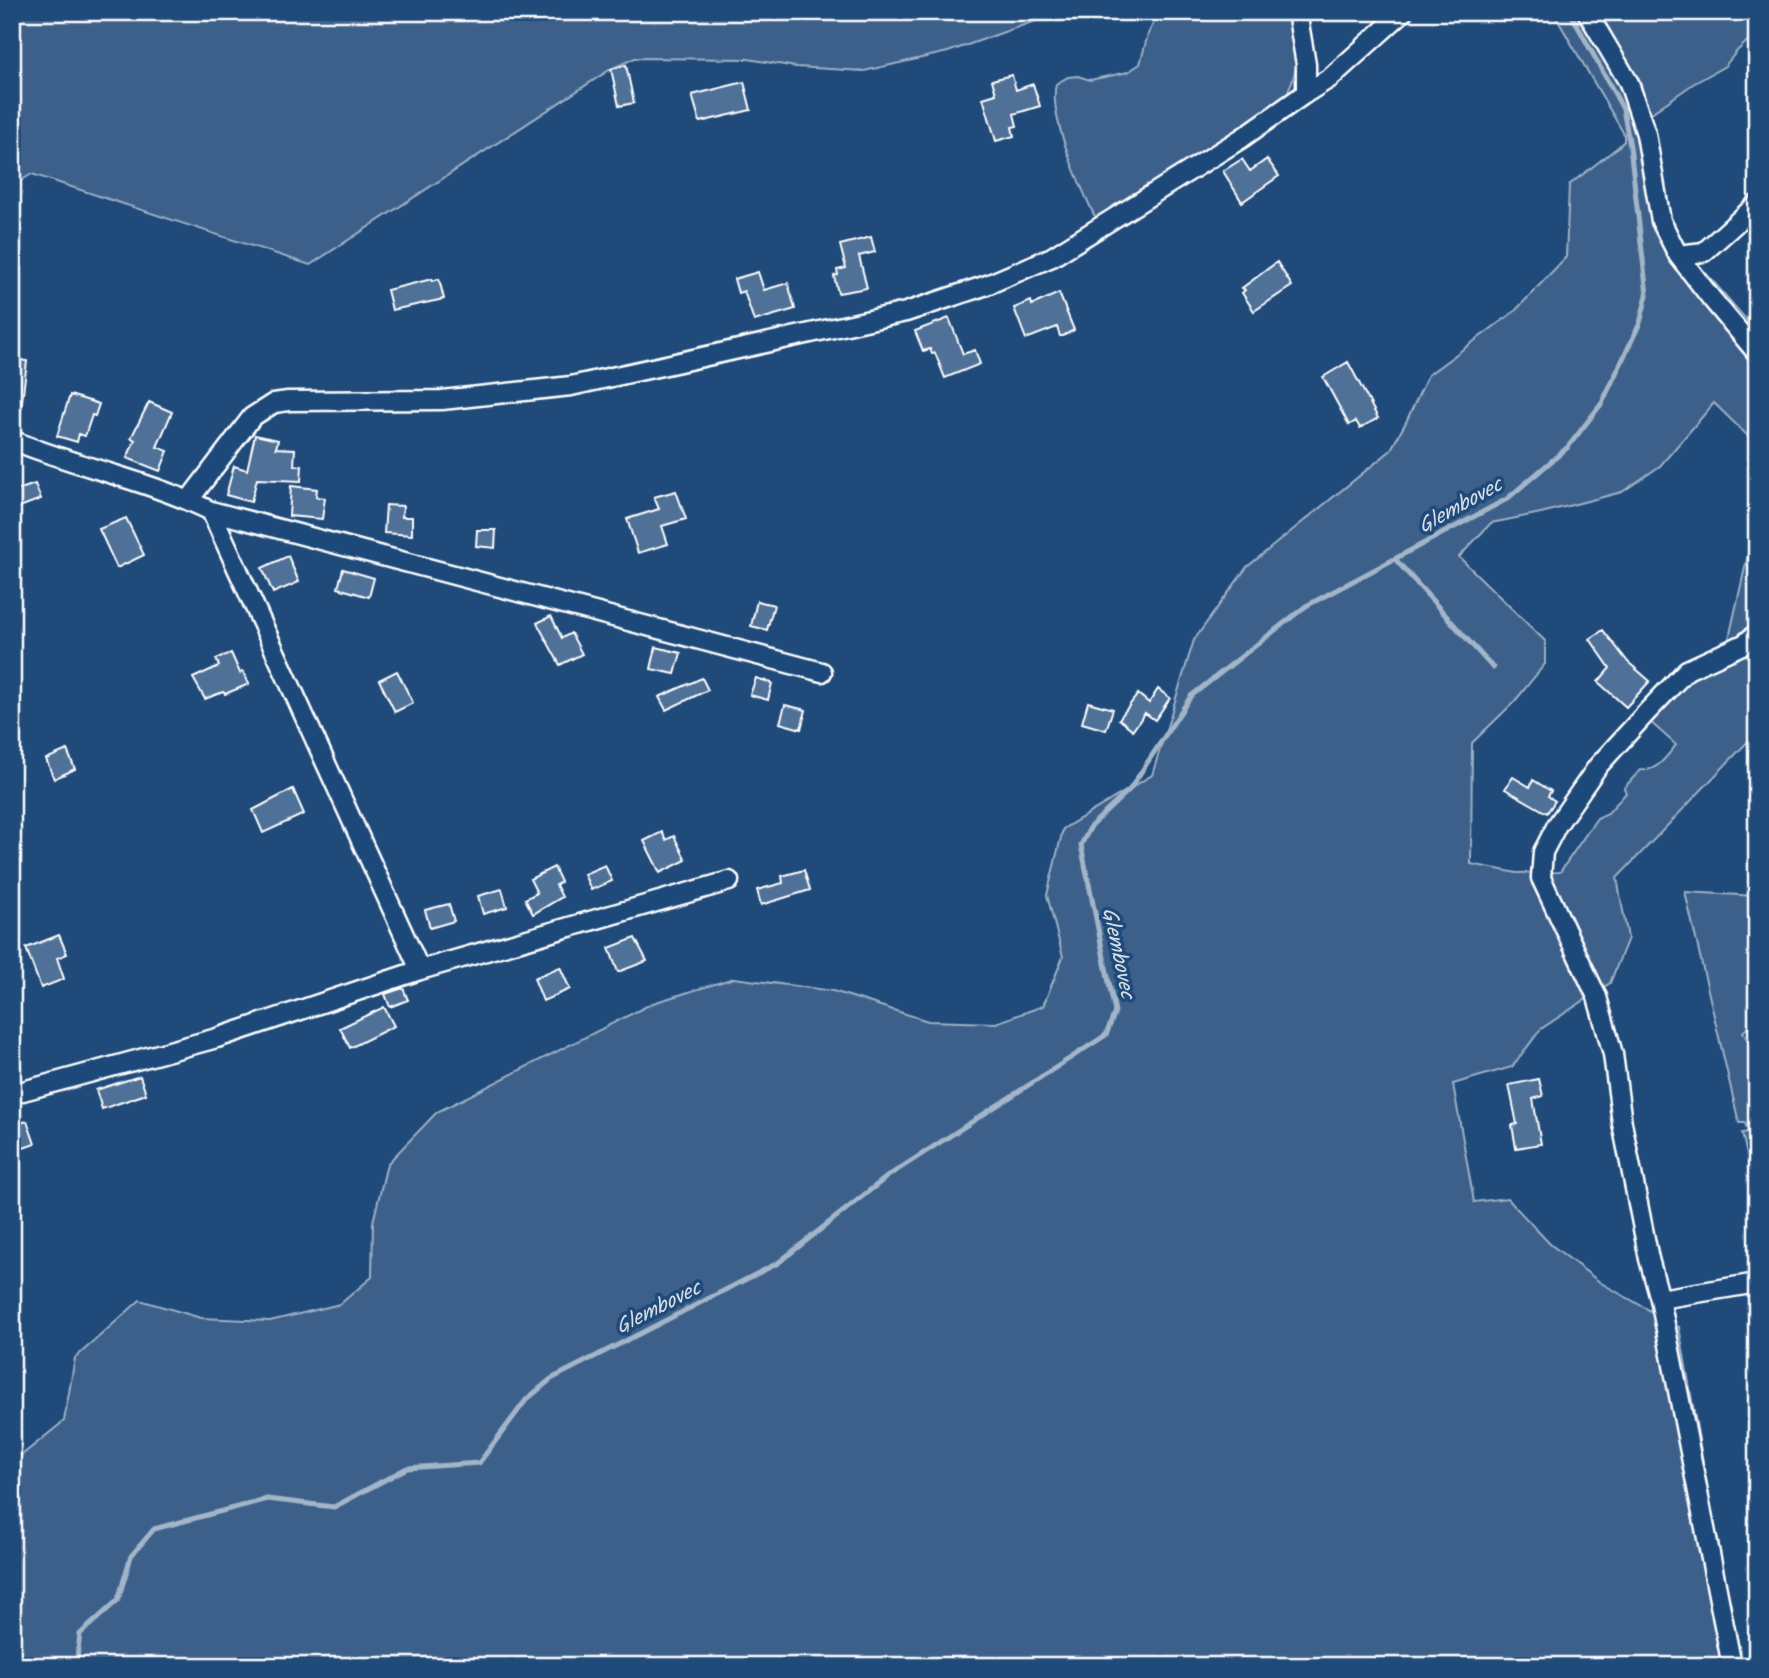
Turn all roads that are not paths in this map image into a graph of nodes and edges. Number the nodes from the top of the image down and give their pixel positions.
1 (1297, 12) edge
2 (1403, 12) edge
3 (1587, 12) edge
4 (1306, 93) junction
5 (1757, 204) edge
6 (1678, 255) junction
7 (1757, 353) edge
8 (12, 440) edge
9 (189, 500) junction
10 (211, 511) junction
11 (1757, 633) edge
12 (822, 672) dead end
13 (729, 881) dead end
14 (420, 970) junction
15 (12, 1094) edge
16 (1757, 1283) edge
17 (1660, 1299) junction
18 (1732, 1666) edge

1 - 4 street
2 - 4 street
3 - 6 street
4 - 9 street
5 - 6 street
6 - 7 street
8 - 9 street
9 - 10 street
10 - 12 street
10 - 14 street
11 - 17 street
13 - 14 street
14 - 15 street
16 - 17 street
17 - 18 street

